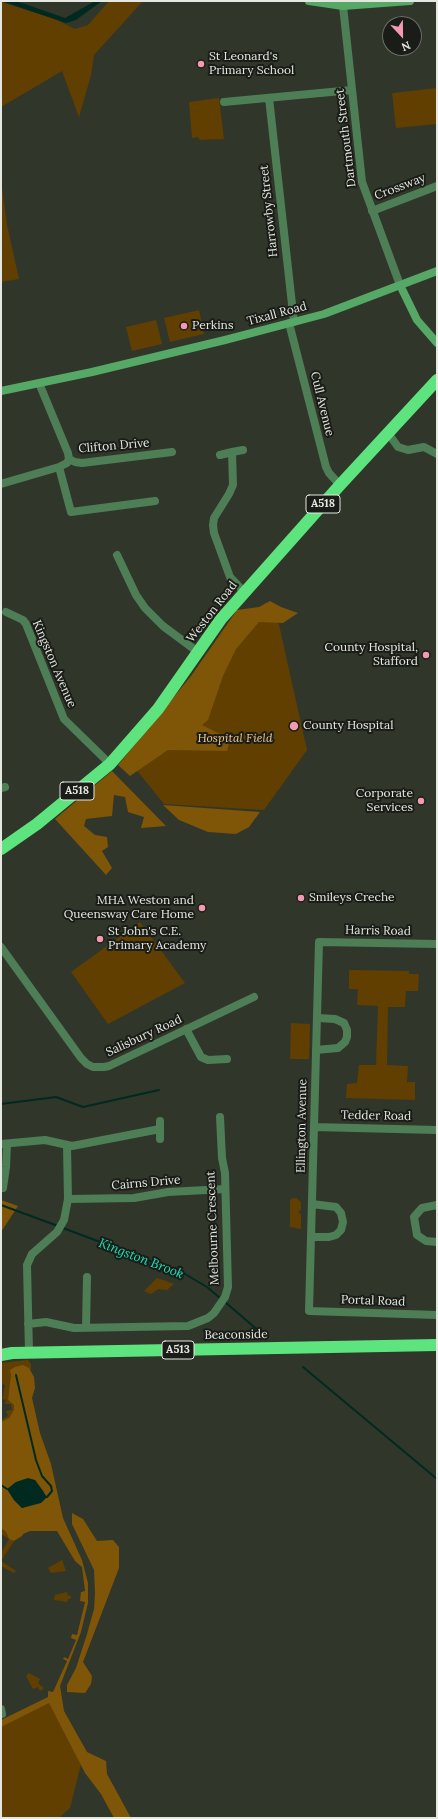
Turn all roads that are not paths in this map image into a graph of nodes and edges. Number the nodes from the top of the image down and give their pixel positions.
1 (309, 1) edge
2 (410, 1) edge
3 (343, 6) junction
4 (352, 90) junction
5 (269, 98) junction
6 (224, 102) dead end
7 (437, 186) edge
8 (372, 211) junction
9 (437, 271) edge
10 (400, 285) junction
11 (291, 323) junction
12 (437, 343) edge
13 (437, 380) edge
14 (38, 383) junction
15 (1, 390) edge
16 (388, 433) junction
17 (243, 450) dead end
18 (172, 452) dead end
19 (232, 452) junction
20 (220, 454) dead end
21 (437, 454) edge
22 (69, 459) junction
23 (58, 467) junction
24 (1, 484) edge
25 (340, 485) junction
26 (155, 502) dead end
27 (117, 555) dead end
28 (245, 593) junction
29 (6, 612) dead end
30 (198, 652) junction
31 (110, 764) junction
32 (1, 849) edge
33 (319, 942) joint
34 (437, 944) edge
35 (2, 952) edge
36 (254, 997) dead end
37 (318, 1018) junction
38 (186, 1029) junction
39 (316, 1050) junction
40 (227, 1059) dead end
41 (220, 1117) dead end
42 (314, 1127) junction
43 (437, 1130) edge
44 (160, 1139) dead end
45 (4, 1144) edge
46 (67, 1146) junction
47 (3, 1188) dead end
48 (225, 1189) junction
49 (68, 1199) junction
50 (312, 1204) junction
51 (437, 1205) edge
52 (312, 1237) junction
53 (437, 1242) edge
54 (87, 1277) dead end
55 (309, 1312) joint
56 (437, 1315) edge
57 (28, 1324) junction
58 (86, 1328) junction
59 (437, 1345) edge
60 (5, 1353) edge
61 (29, 1353) junction

1 - 3 street
2 - 3 street
3 - 4 street, Dartmouth Street
4 - 5 street
4 - 8 street, Dartmouth Street
5 - 6 street
5 - 11 street, Harrowby Street
7 - 8 street, Crossway
8 - 10 street, Dartmouth Street
9 - 10 street, Tixall Road
10 - 11 street, Tixall Road
10 - 12 street
11 - 14 street, Tixall Road
11 - 25 street, Cull Avenue
13 - 16 highway, Weston Road / A518
14 - 15 street, Tixall Road
14 - 22 street, Clifton Drive
16 - 21 street
16 - 25 highway, Weston Road / A518
17 - 19 street
18 - 22 street, Clifton Drive
19 - 20 street
19 - 28 street
22 - 23 street
23 - 24 street
23 - 26 street
25 - 28 highway, Weston Road / A518
27 - 30 street
28 - 30 highway, Weston Road / A518
29 - 31 street, Kingston Avenue
30 - 31 highway, Weston Road / A518
31 - 32 highway, Weston Road / A518
33 - 34 street, Harris Road
33 - 37 street, Ellington Avenue
35 - 38 street, Salisbury Road
36 - 38 street, Salisbury Road
37 - 39 street, Ellington Avenue
37 - 39 street
38 - 40 street
39 - 42 street, Ellington Avenue
41 - 48 street, Melbourne Crescent
42 - 43 street, Tedder Road
42 - 50 street, Ellington Avenue
44 - 46 street
45 - 46 street
45 - 47 street
46 - 49 street
48 - 49 street, Cairns Drive
48 - 58 street, Melbourne Crescent
49 - 57 street
50 - 52 street, Ellington Avenue
50 - 52 street
51 - 53 street
52 - 55 street, Ellington Avenue
54 - 58 street
55 - 56 street, Portal Road
57 - 58 street, Melbourne Crescent
57 - 61 street
59 - 61 highway, Beaconside / A513
60 - 61 highway, Beaconside / A513

